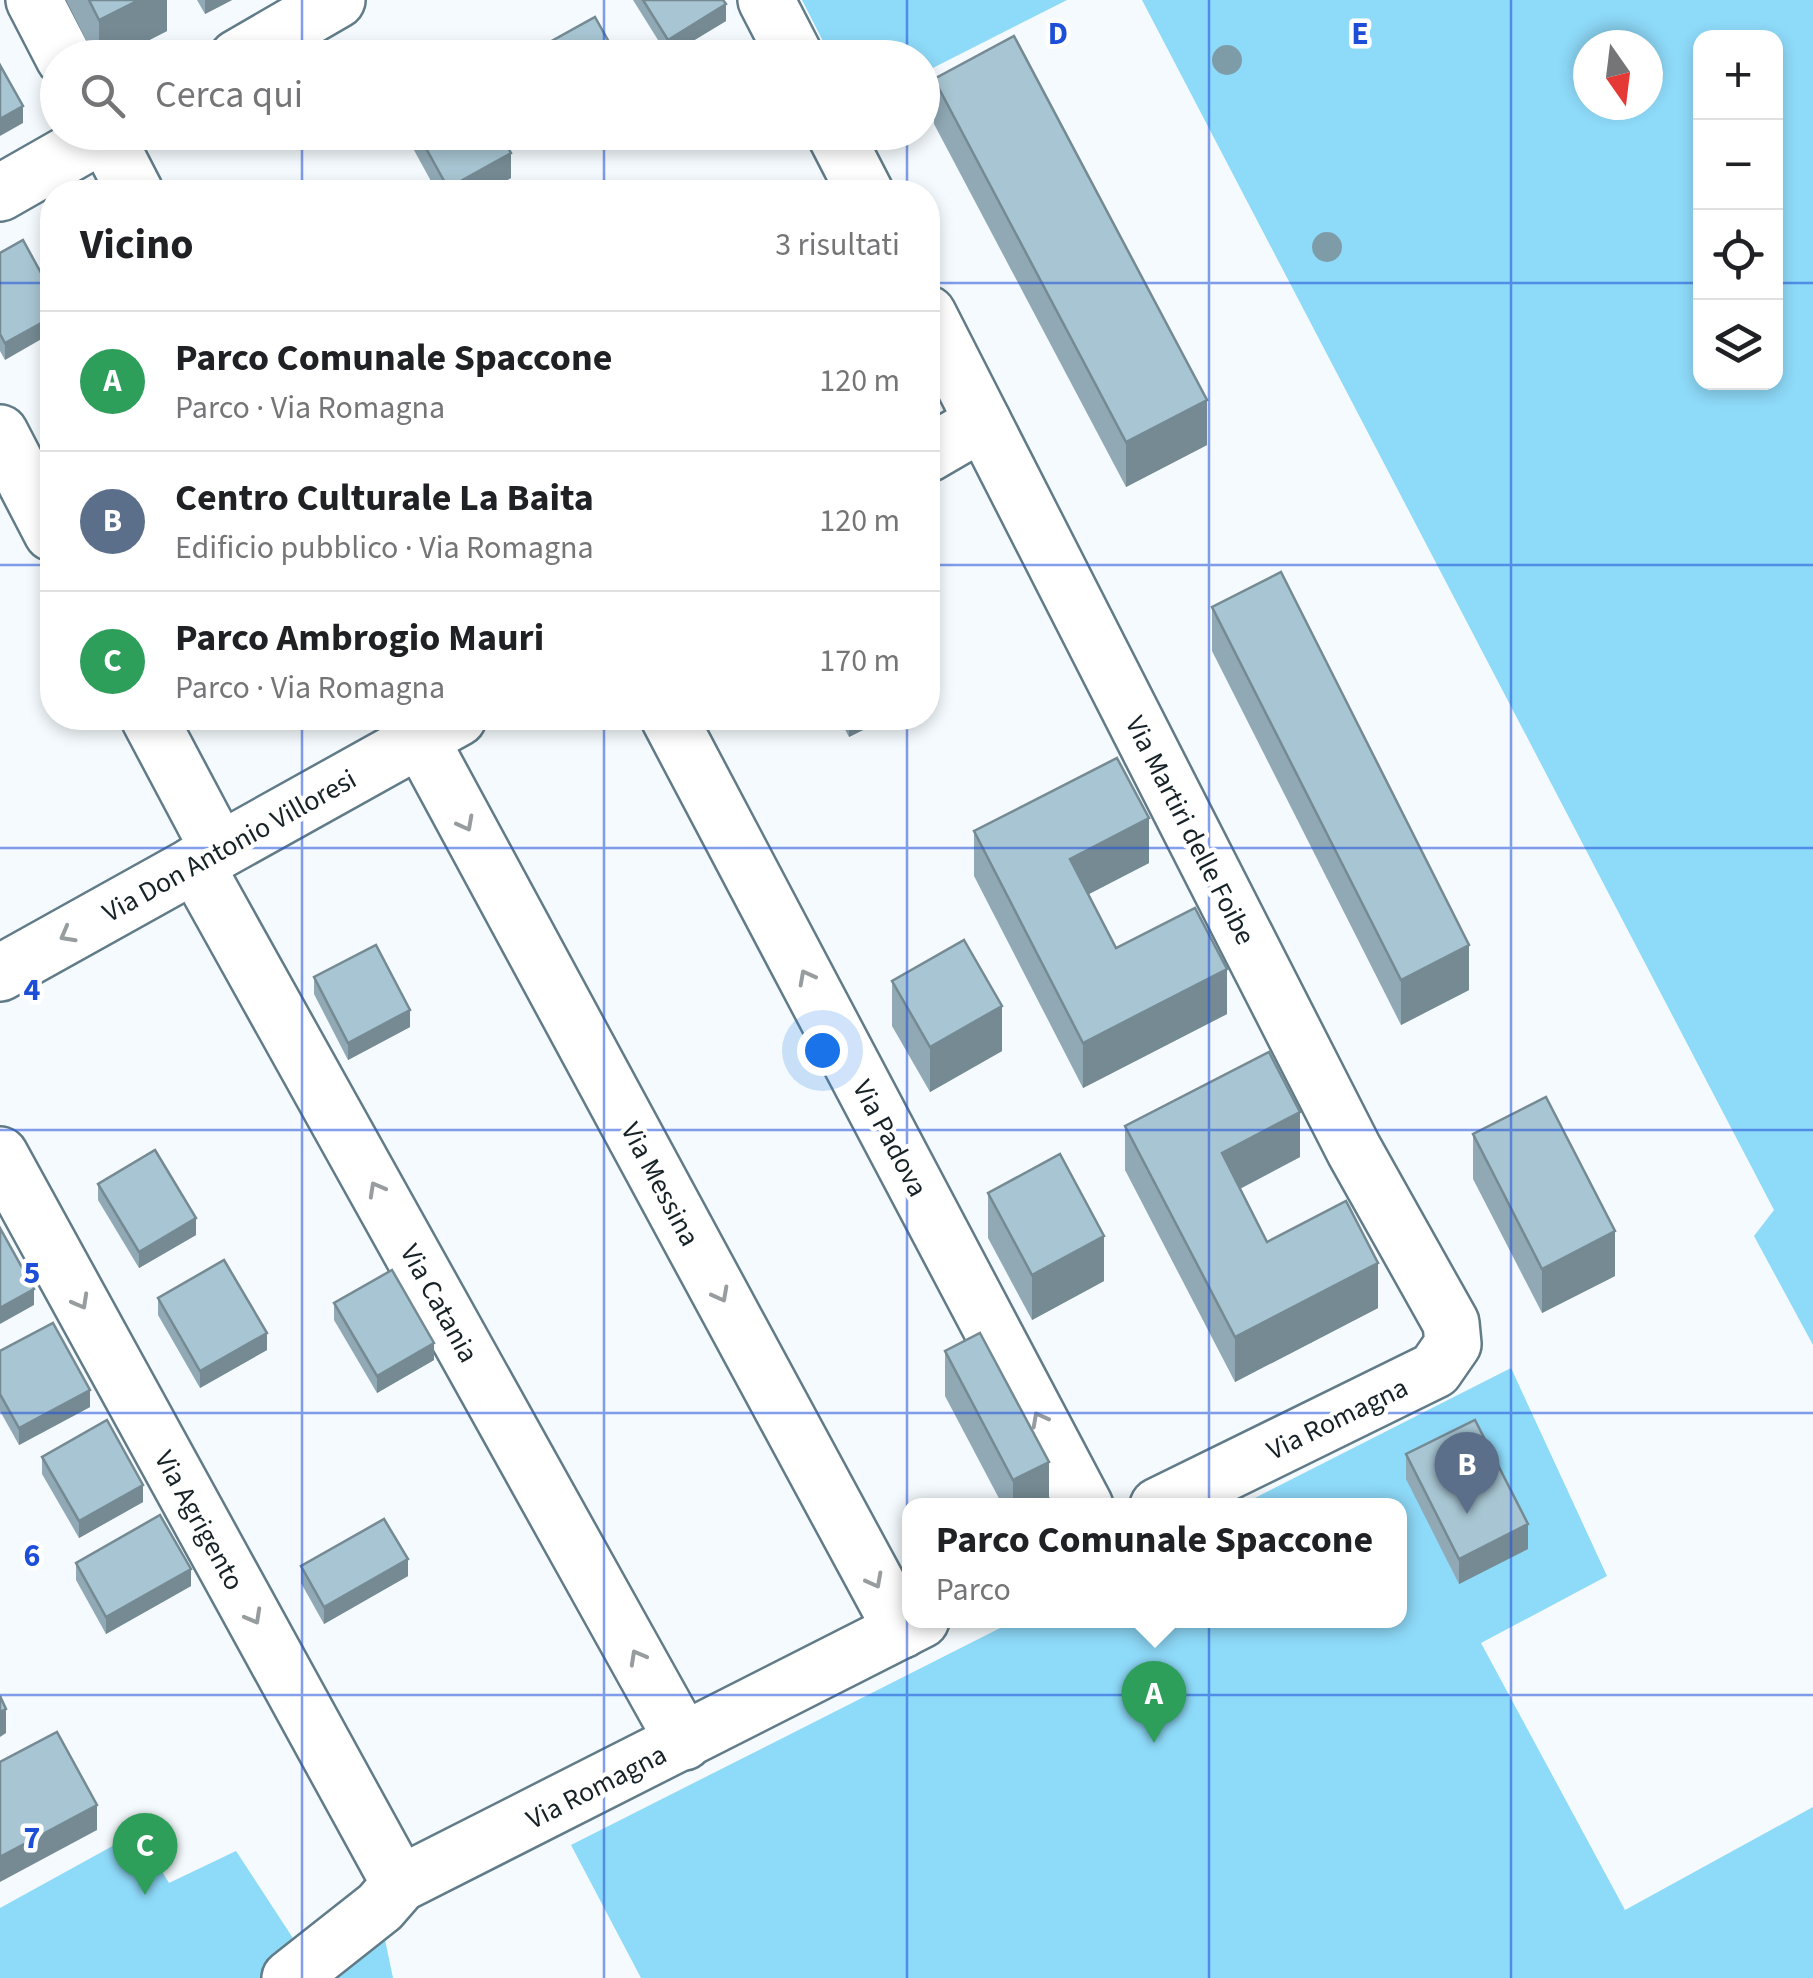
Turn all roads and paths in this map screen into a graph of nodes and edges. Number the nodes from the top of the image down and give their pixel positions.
1 (34, 0) edge
2 (336, 0) edge
3 (766, 0) edge
4 (55, 40) edge
5 (268, 40) edge
6 (787, 40) edge
7 (75, 150) edge
8 (114, 150) edge
9 (843, 150) edge
10 (129, 180) edge
11 (859, 180) edge
12 (0, 193) edge
13 (940, 338) edge
14 (983, 422) junction
15 (0, 433) edge
16 (940, 447) edge
17 (40, 510) edge
18 (154, 730) edge
19 (420, 730) edge
20 (432, 730) edge
21 (675, 730) edge
22 (206, 856) junction
23 (0, 972) edge
24 (0, 1155) edge
25 (1453, 1344) joint
26 (1081, 1498) edge
27 (1174, 1498) edge
28 (902, 1606) edge
29 (906, 1628) edge
30 (684, 1742) junction
31 (400, 1884) junction
32 (290, 1978) edge

1 - 4 street
2 - 5 street
3 - 6 street
7 - 12 street
8 - 10 street
9 - 11 street
13 - 14 street, Via Martiri delle Foibe
14 - 16 street
14 - 25 street, Via Martiri delle Foibe
15 - 17 street
18 - 22 street, Via Catania
19 - 22 street, Via Don Antonio Villoresi
20 -> 28 street, Via Messina
26 -> 21 street, Via Padova
22 -> 23 street, Via Don Antonio Villoresi
30 -> 22 street, Via Catania
24 -> 31 street, Via Agrigento
25 - 27 street, Via Romagna
29 - 30 street, Via Romagna
30 - 31 street, Via Romagna
31 - 32 street, Via Romagna

